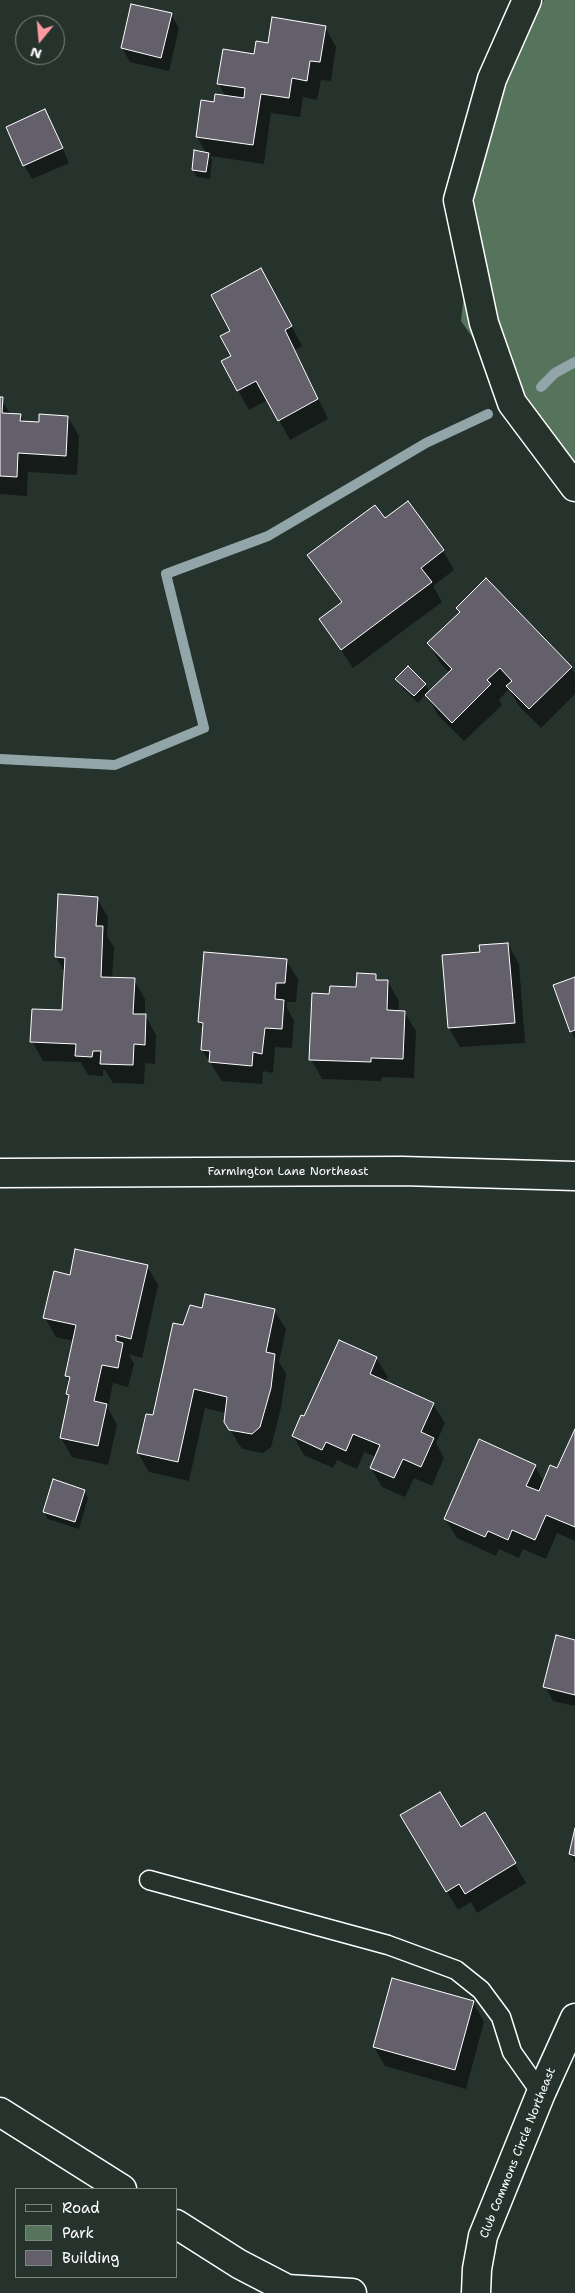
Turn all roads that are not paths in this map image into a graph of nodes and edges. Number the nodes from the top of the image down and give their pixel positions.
1 (526, 0) edge
2 (575, 487) edge
3 (0, 1173) edge
4 (575, 1176) edge
5 (149, 1880) dead end
6 (575, 2018) edge
7 (541, 2092) junction
8 (0, 2112) edge
9 (120, 2188) edge
10 (178, 2225) edge
11 (352, 2293) edge
12 (476, 2293) edge

1 - 2 street
3 - 4 street, Farmington Lane Northeast
5 - 7 lane
6 - 7 street, Club Commons Circle Northeast
7 - 12 street, Club Commons Circle Northeast
8 - 9 street
10 - 11 street

